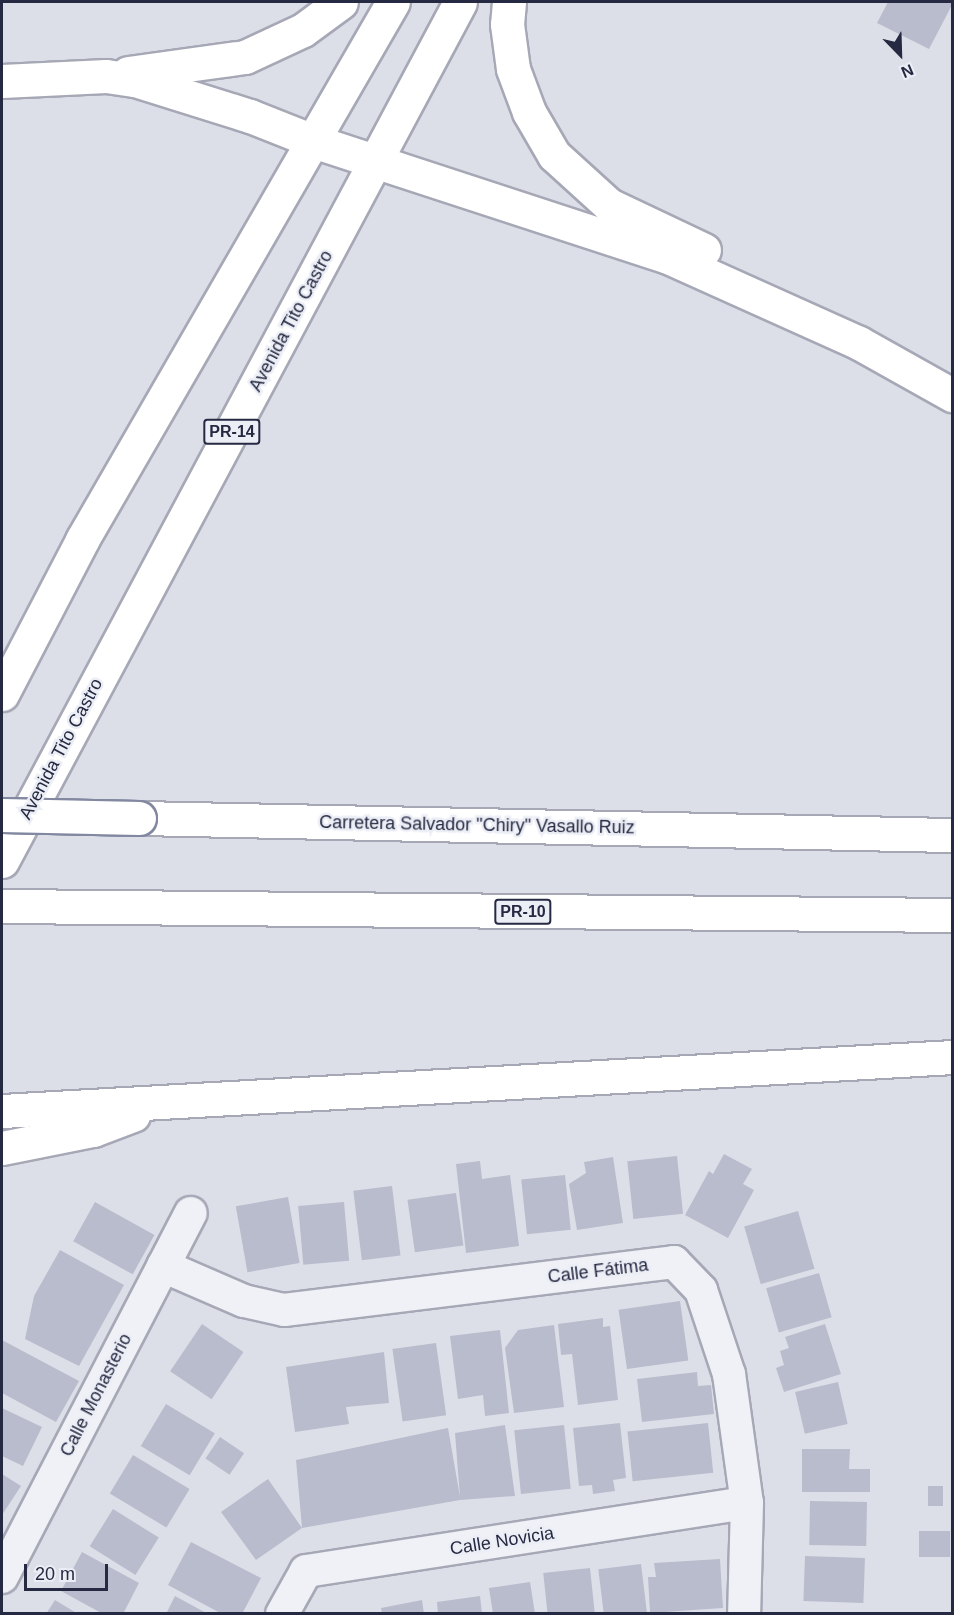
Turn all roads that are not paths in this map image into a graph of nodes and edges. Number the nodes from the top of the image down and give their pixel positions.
1 (341, 2) edge
2 (393, 2) edge
3 (460, 2) edge
4 (509, 2) edge
5 (106, 76) junction
6 (2, 81) edge
7 (312, 141) junction
8 (374, 160) junction
9 (810, 319) junction
10 (952, 395) edge
11 (2, 694) edge
12 (2, 815) edge
13 (952, 835) edge
14 (2, 861) edge
15 (2, 906) edge
16 (952, 915) edge
17 (952, 1057) edge
18 (842, 1062) junction
19 (952, 1077) edge
20 (167, 1103) junction
21 (2, 1111) edge
22 (2, 1148) edge
23 (191, 1212) dead end
24 (163, 1266) junction
25 (747, 1503) junction
26 (2, 1577) edge
27 (282, 1614) edge
28 (744, 1614) edge

1 - 5 main road
2 - 7 main road
3 - 8 main road, Avenida Tito Castro / PR-14
4 - 9 main road
5 - 6 main road
5 - 7 main road
7 - 8 main road
7 - 11 main road
8 - 9 main road
8 - 14 main road, Avenida Tito Castro / PR-14
9 - 10 main road
12 - 13 main road, Carretera Salvador "Chiry" Vasallo Ruiz, bridge
15 - 16 main road, PR-10
17 - 18 main road
18 - 19 main road
18 - 20 main road
20 - 21 main road
20 - 22 main road
23 - 24 street, Calle Monasterio
24 - 25 street, Calle Fátima
24 - 26 street, Calle Monasterio
25 - 27 street, Calle Novicia
25 - 28 street, Calle Fátima

